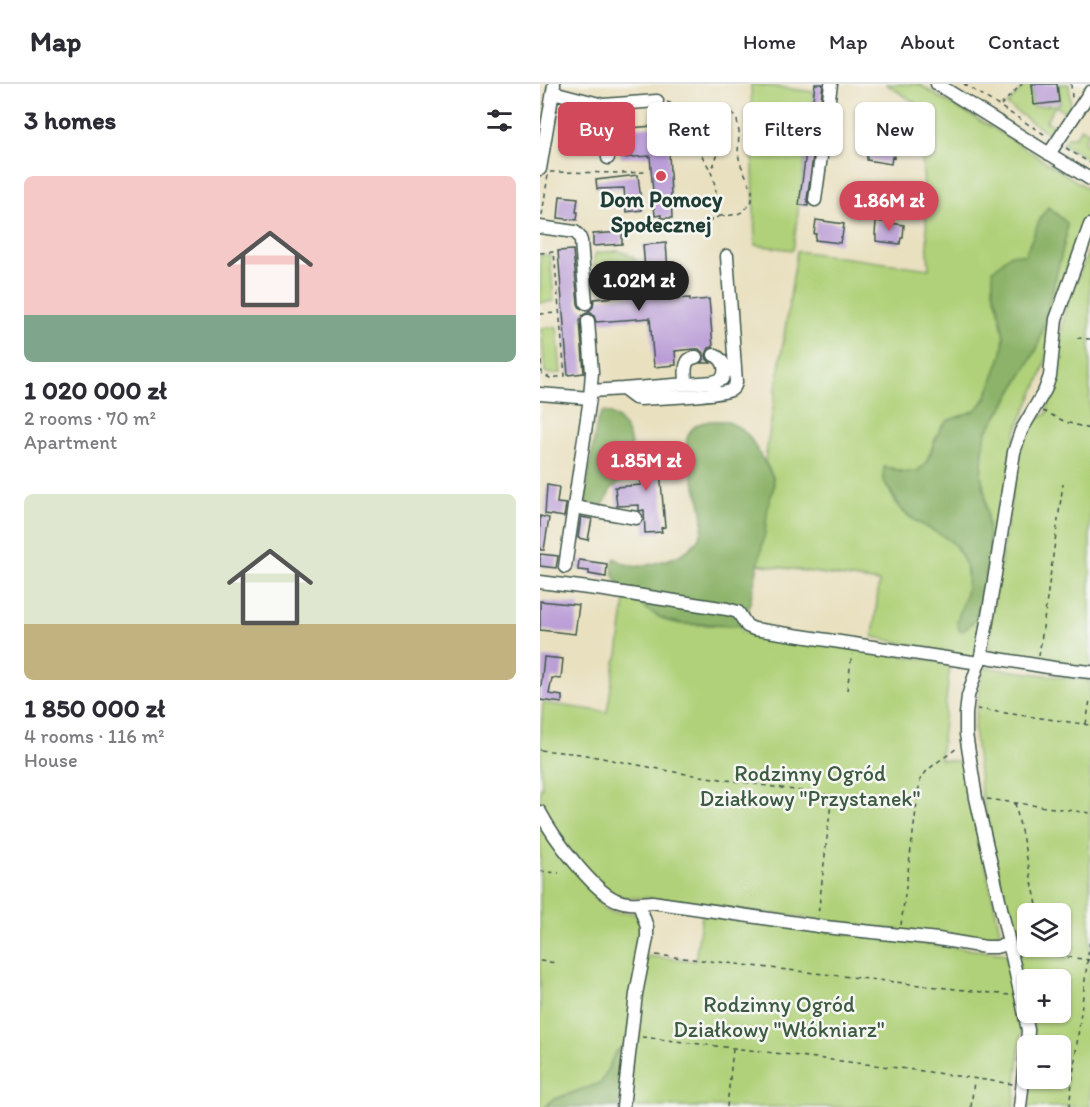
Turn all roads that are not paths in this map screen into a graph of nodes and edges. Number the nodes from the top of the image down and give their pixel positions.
1 (831, 84) edge
2 (937, 84) edge
3 (554, 88) edge
4 (1089, 97) edge
5 (657, 100) road end
6 (594, 102) edge
7 (635, 102) edge
8 (1049, 154) junction
9 (544, 170) edge
10 (1090, 179) edge
11 (815, 200) dead end
12 (1090, 225) edge
13 (540, 227) edge
14 (727, 256) dead end
15 (586, 303) dead end
16 (588, 321) dead end
17 (714, 356) dead end
18 (696, 357) dead end
19 (687, 384) junction
20 (714, 388) junction
21 (622, 389) junction
22 (540, 394) edge
23 (590, 394) junction
24 (574, 507) junction
25 (636, 518) dead end
26 (565, 567) dead end
27 (540, 582) edge
28 (980, 659) junction
29 (1090, 672) edge
30 (540, 812) edge
31 (639, 904) junction
32 (1009, 947) junction
33 (623, 1107) edge
34 (1020, 1107) edge

1 - 11 street
2 - 8 street
3 - 6 street
3 - 9 street
4 - 8 street
5 - 7 street
8 - 10 street
12 - 28 street
13 - 15 street
14 - 20 street
16 - 23 street
17 - 20 street
18 - 19 street
19 - 20 street
19 - 21 street
20 - 21 street
21 - 23 street
22 - 23 street
23 - 24 street
24 - 25 street
24 - 26 street
27 - 28 street
28 - 29 street
28 - 32 street
30 - 31 street
31 - 32 street
31 - 33 street
32 - 34 street

